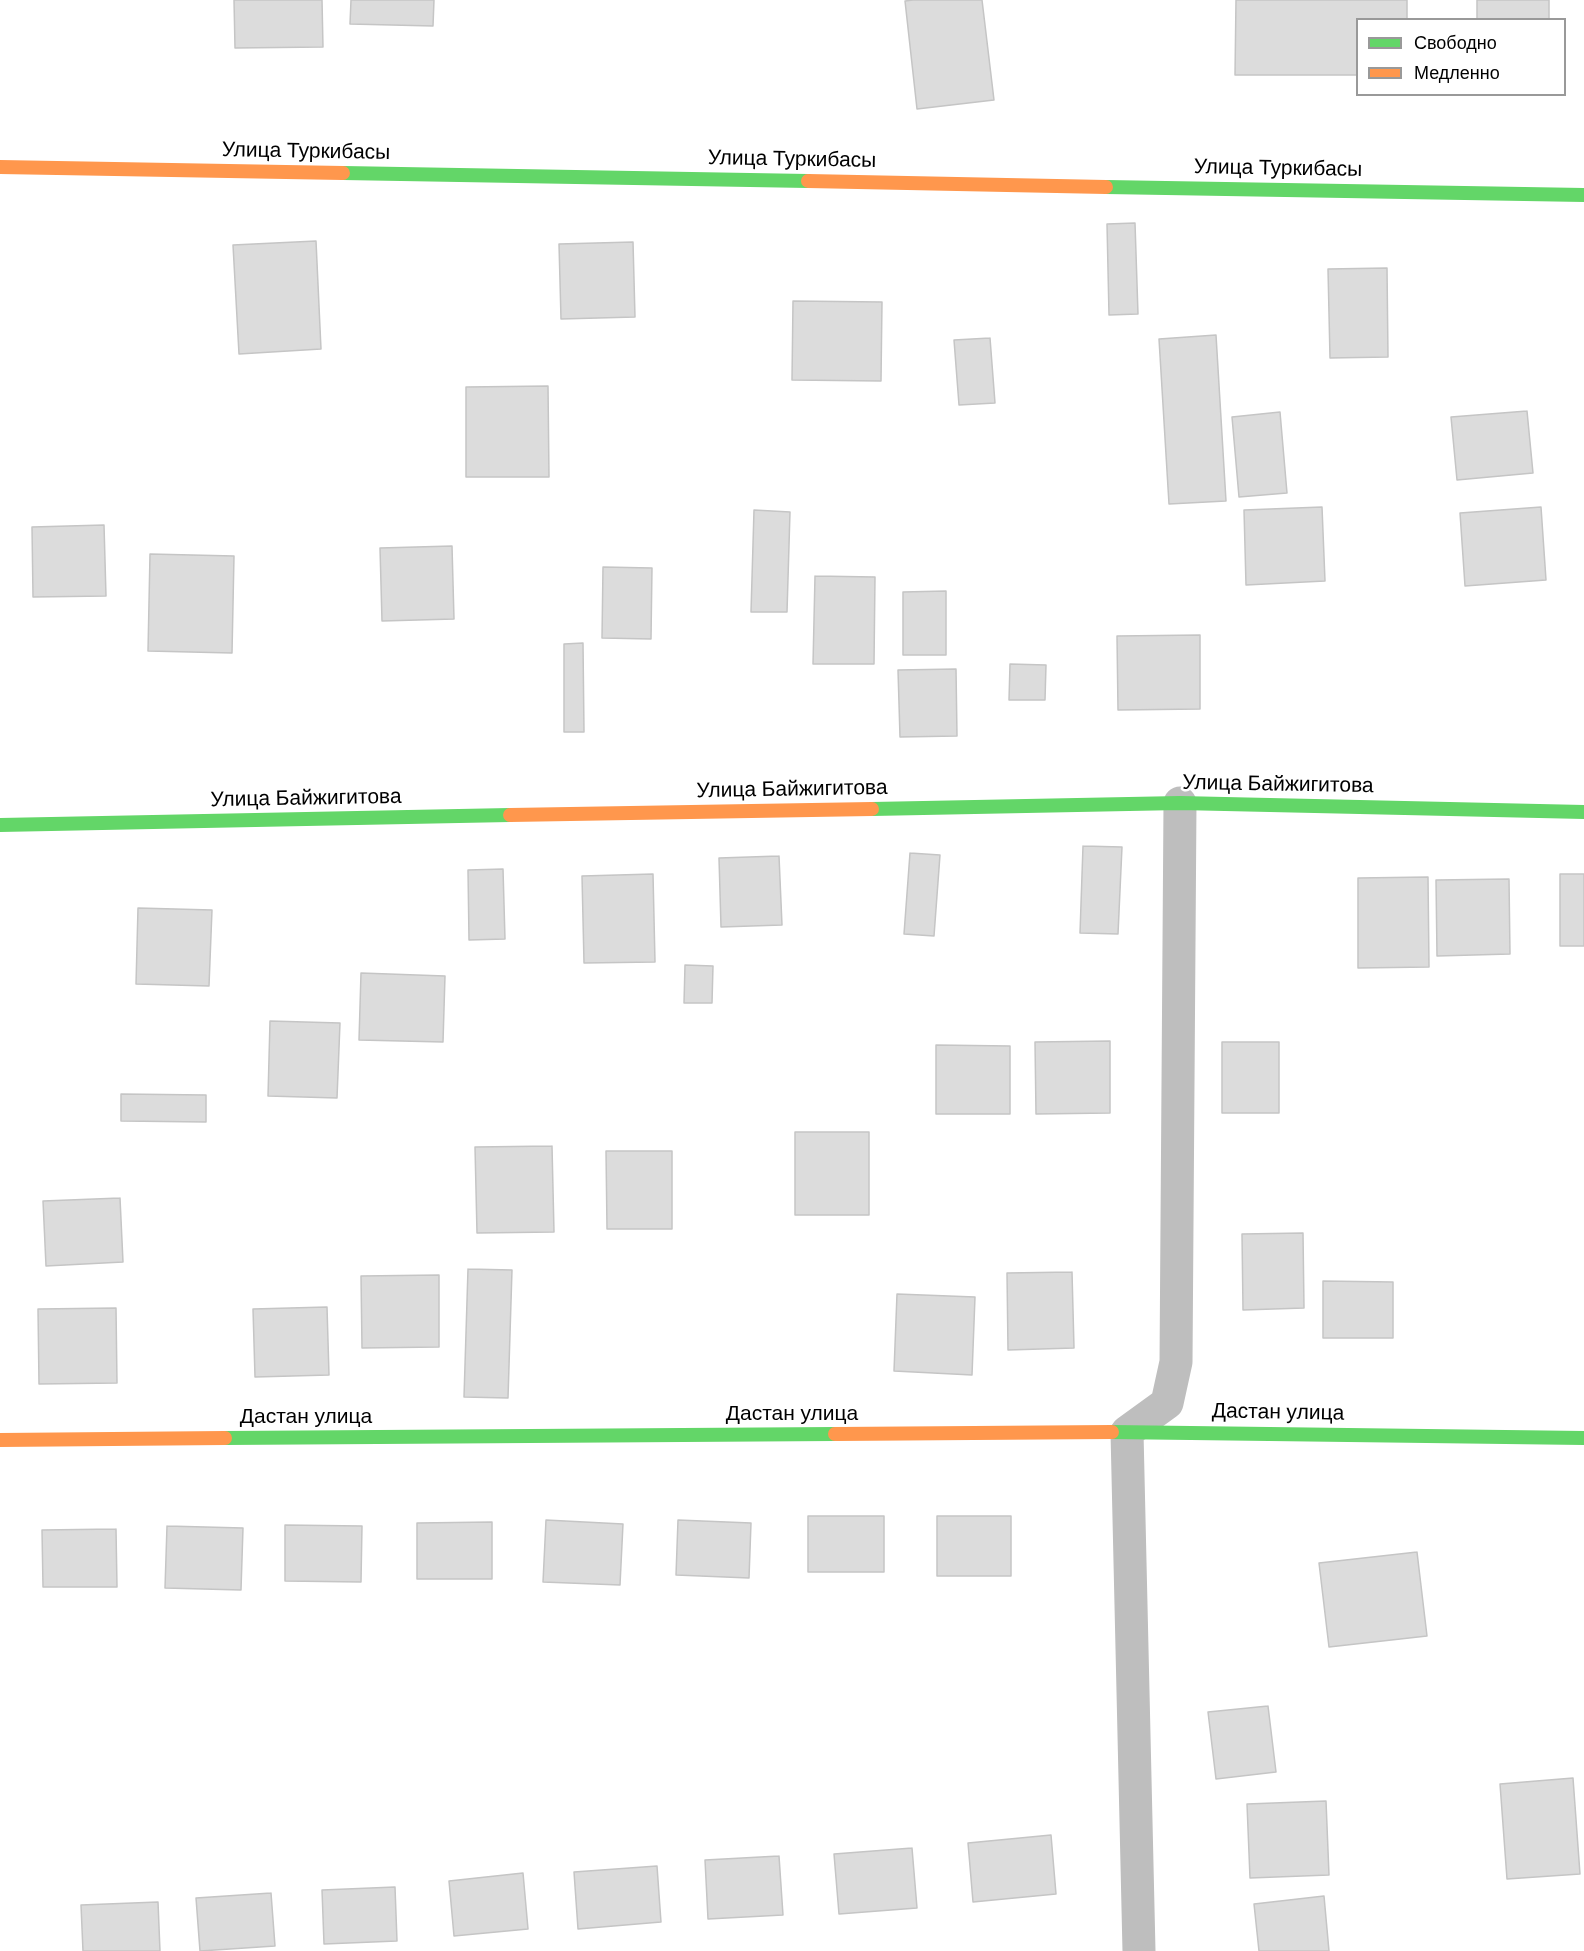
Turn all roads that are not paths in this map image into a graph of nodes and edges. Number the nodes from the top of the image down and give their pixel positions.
1 (0, 167) edge
2 (1584, 195) edge
3 (1180, 803) junction
4 (1584, 812) edge
5 (0, 825) edge
6 (1127, 1432) junction
7 (1584, 1438) edge
8 (0, 1440) edge
9 (1139, 1951) edge

1 - 2 street, Улица Туркибасы
3 - 4 street, Улица Байжигитова
3 - 5 street, Улица Байжигитова
3 - 6 street
6 - 7 street, Дастан улица
6 - 8 street, Дастан улица
6 - 9 street

